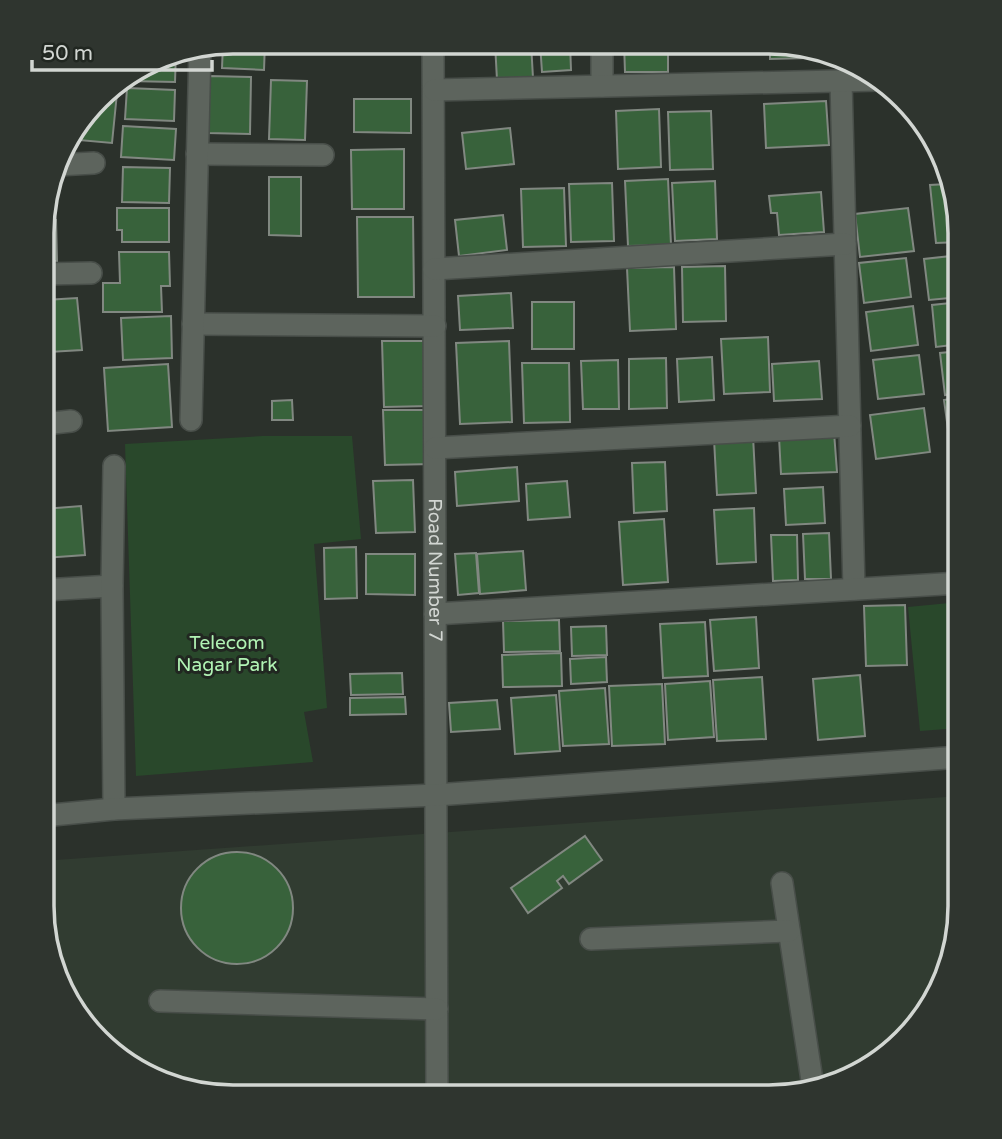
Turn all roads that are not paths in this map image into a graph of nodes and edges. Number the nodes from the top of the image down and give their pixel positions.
1 (433, 54) edge
2 (602, 54) edge
3 (200, 58) edge
4 (841, 80) junction
5 (860, 80) edge
6 (602, 86) junction
7 (434, 90) junction
8 (197, 154) junction
9 (323, 155) dead end
10 (94, 163) dead end
11 (69, 164) edge
12 (845, 244) junction
13 (434, 269) junction
14 (91, 272) dead end
15 (54, 274) edge
16 (193, 324) junction
17 (435, 326) junction
18 (191, 420) dead end
19 (71, 421) dead end
20 (54, 423) edge
21 (850, 426) junction
22 (435, 448) junction
23 (114, 466) dead end
24 (947, 584) edge
25 (113, 586) junction
26 (55, 589) edge
27 (854, 589) junction
28 (435, 614) junction
29 (947, 758) edge
30 (436, 795) junction
31 (114, 809) junction
32 (55, 815) edge
33 (782, 883) dead end
34 (789, 931) junction
35 (591, 939) dead end
36 (160, 1001) dead end
37 (436, 1009) junction
38 (812, 1079) edge
39 (437, 1084) edge

1 - 7 street, Road Number 7
2 - 6 street
3 - 8 street
4 - 5 street
4 - 6 street
4 - 12 street
6 - 7 street
7 - 13 street, Road Number 7
8 - 9 street
8 - 16 street
10 - 11 street
12 - 13 street
12 - 21 street
13 - 17 street, Road Number 7
14 - 15 street
16 - 17 street
16 - 18 street
17 - 22 street, Road Number 7
19 - 20 street
21 - 22 street
21 - 27 street
22 - 28 street, Road Number 7
23 - 25 street
24 - 27 street
25 - 26 street
25 - 31 street
27 - 28 street
28 - 30 street, Road Number 7
29 - 30 street
30 - 31 street
30 - 37 street, Road Number 7
31 - 32 street
33 - 34 street
34 - 35 street
34 - 38 street
36 - 37 street
37 - 39 street, Road Number 7

